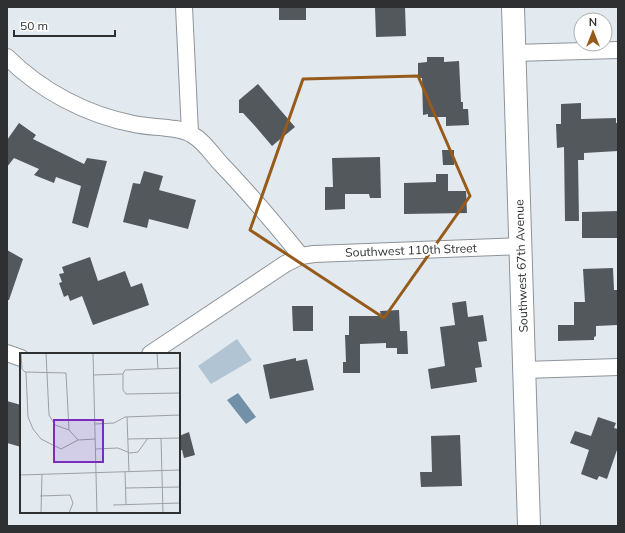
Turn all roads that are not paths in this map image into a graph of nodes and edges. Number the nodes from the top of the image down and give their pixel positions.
1 (184, 7) edge
2 (513, 7) edge
3 (618, 50) edge
4 (514, 52) junction
5 (7, 56) edge
6 (190, 134) junction
7 (521, 246) junction
8 (301, 256) junction
9 (7, 353) edge
10 (152, 353) edge
11 (20, 358) edge
12 (618, 367) edge
13 (524, 370) junction
14 (529, 526) edge

1 - 6 street
2 - 4 main road, Southwest 67th Avenue
3 - 4 street
4 - 7 main road, Southwest 67th Avenue
5 - 6 street
6 - 8 street
7 - 8 street, Southwest 110th Street
7 - 13 main road, Southwest 67th Avenue
8 - 10 street
9 - 11 street
12 - 13 street
13 - 14 main road, Southwest 67th Avenue

